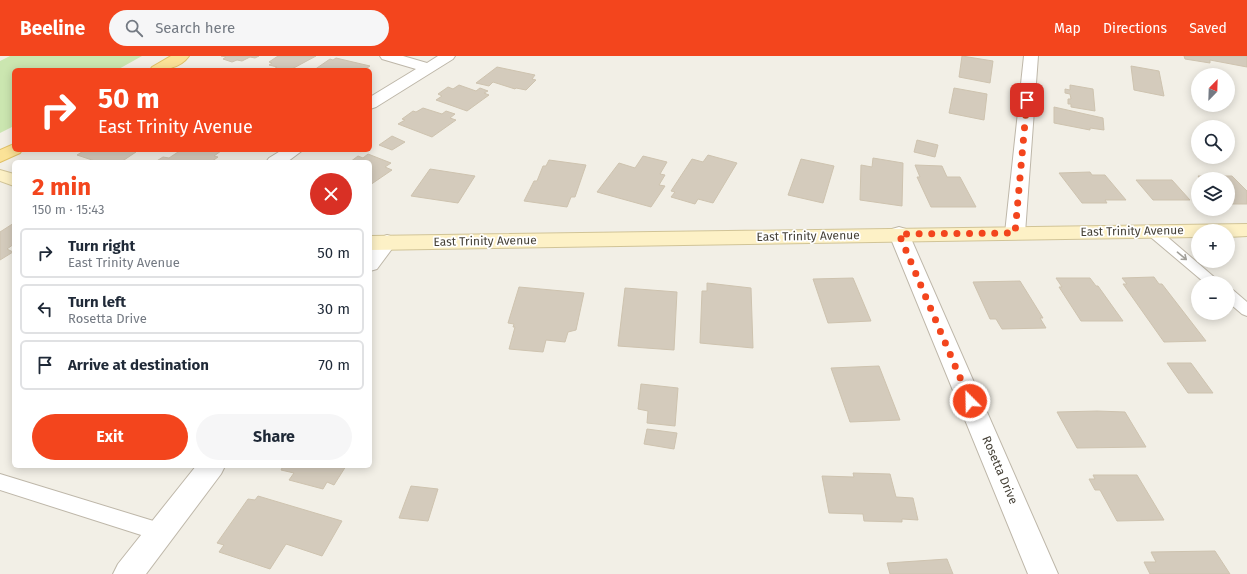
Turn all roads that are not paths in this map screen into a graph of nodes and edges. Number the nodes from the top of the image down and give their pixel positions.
1 (182, 56) edge
2 (387, 56) edge
3 (448, 56) edge
4 (1031, 56) edge
5 (161, 68) edge
6 (429, 68) junction
7 (372, 103) edge
8 (12, 150) edge
9 (291, 152) edge
10 (0, 157) edge
11 (278, 160) edge
12 (0, 175) edge
13 (12, 179) edge
14 (1247, 230) edge
15 (1152, 231) junction
16 (1015, 233) junction
17 (899, 234) junction
18 (378, 243) edge
19 (372, 259) edge
20 (1206, 276) edge
21 (1235, 300) edge
22 (1247, 310) edge
23 (210, 468) edge
24 (0, 482) edge
25 (160, 532) junction
26 (128, 574) edge
27 (1043, 574) edge

1 - 5 main road
2 - 6 street
3 - 6 street
4 - 16 street
6 - 7 street
8 - 10 main road
9 - 11 street
12 - 13 street
14 - 15 street, East Trinity Avenue
15 - 16 street, East Trinity Avenue
15 -> 20 lane
16 - 17 street, East Trinity Avenue
17 - 18 street, East Trinity Avenue
17 - 27 street, Rosetta Drive
18 - 19 street
21 - 22 lane
23 - 25 street
24 - 25 lane
25 - 26 street

